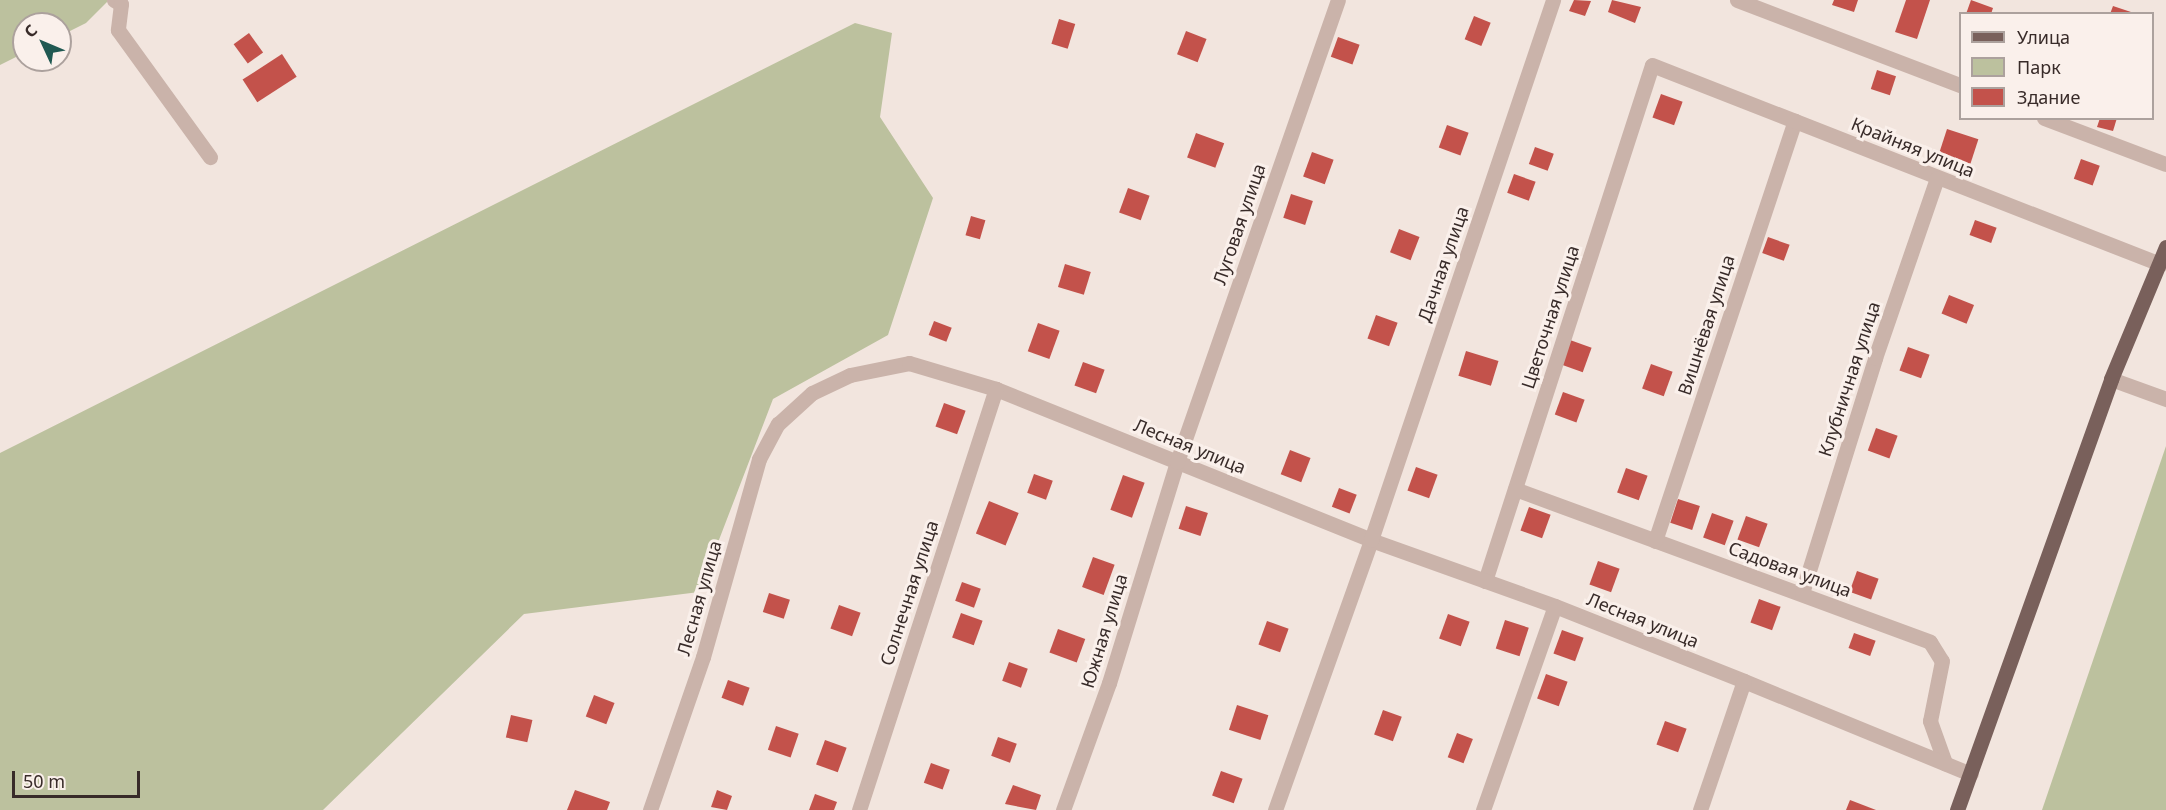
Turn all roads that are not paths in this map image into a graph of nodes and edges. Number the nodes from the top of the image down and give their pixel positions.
1 (114, 0) edge
2 (1338, 0) edge
3 (1552, 0) edge
4 (1737, 0) edge
5 (1653, 65) joint
6 (1959, 85) edge
7 (2049, 120) edge
8 (1795, 122) junction
9 (210, 157) dead end
10 (2166, 164) edge
11 (1936, 178) junction
12 (2166, 248) edge
13 (2160, 264) junction
14 (2111, 380) junction
15 (996, 389) junction
16 (2166, 399) edge
17 (1177, 462) junction
18 (1515, 489) junction
19 (1371, 540) junction
20 (1655, 541) junction
21 (1485, 581) junction
22 (1802, 593) junction
23 (1555, 606) junction
24 (1744, 681) junction
25 (1945, 763) junction
26 (1971, 774) junction
27 (650, 810) edge
28 (859, 810) edge
29 (1063, 810) edge
30 (1275, 810) edge
31 (1484, 810) edge
32 (1700, 810) edge
33 (1958, 810) edge

1 - 9 street
2 - 17 street, Луговая улица
3 - 19 street, Дачная улица
4 - 6 street
5 - 8 street, Крайняя улица
5 - 18 street, Цветочная улица
7 - 10 street
8 - 11 street, Крайняя улица
8 - 20 street, Вишнёвая улица
11 - 13 street, Крайняя улица
11 - 22 street, Клубничная улица
12 - 13 main road
13 - 14 main road
14 - 16 street
14 - 26 main road
15 - 17 street, Лесная улица
15 - 27 street, Лесная улица
15 - 28 street, Солнечная улица
17 - 19 street, Лесная улица
17 - 29 street, Южная улица
18 - 20 street, Садовая улица
18 - 21 street, Цветочная улица
19 - 21 street, Лесная улица
19 - 30 street, Дачная улица
20 - 22 street, Садовая улица
21 - 23 street, Лесная улица
22 - 25 street, Садовая улица
23 - 24 street, Лесная улица
23 - 31 street
24 - 25 street, Лесная улица
24 - 32 street
25 - 26 street, Лесная улица
26 - 33 main road

